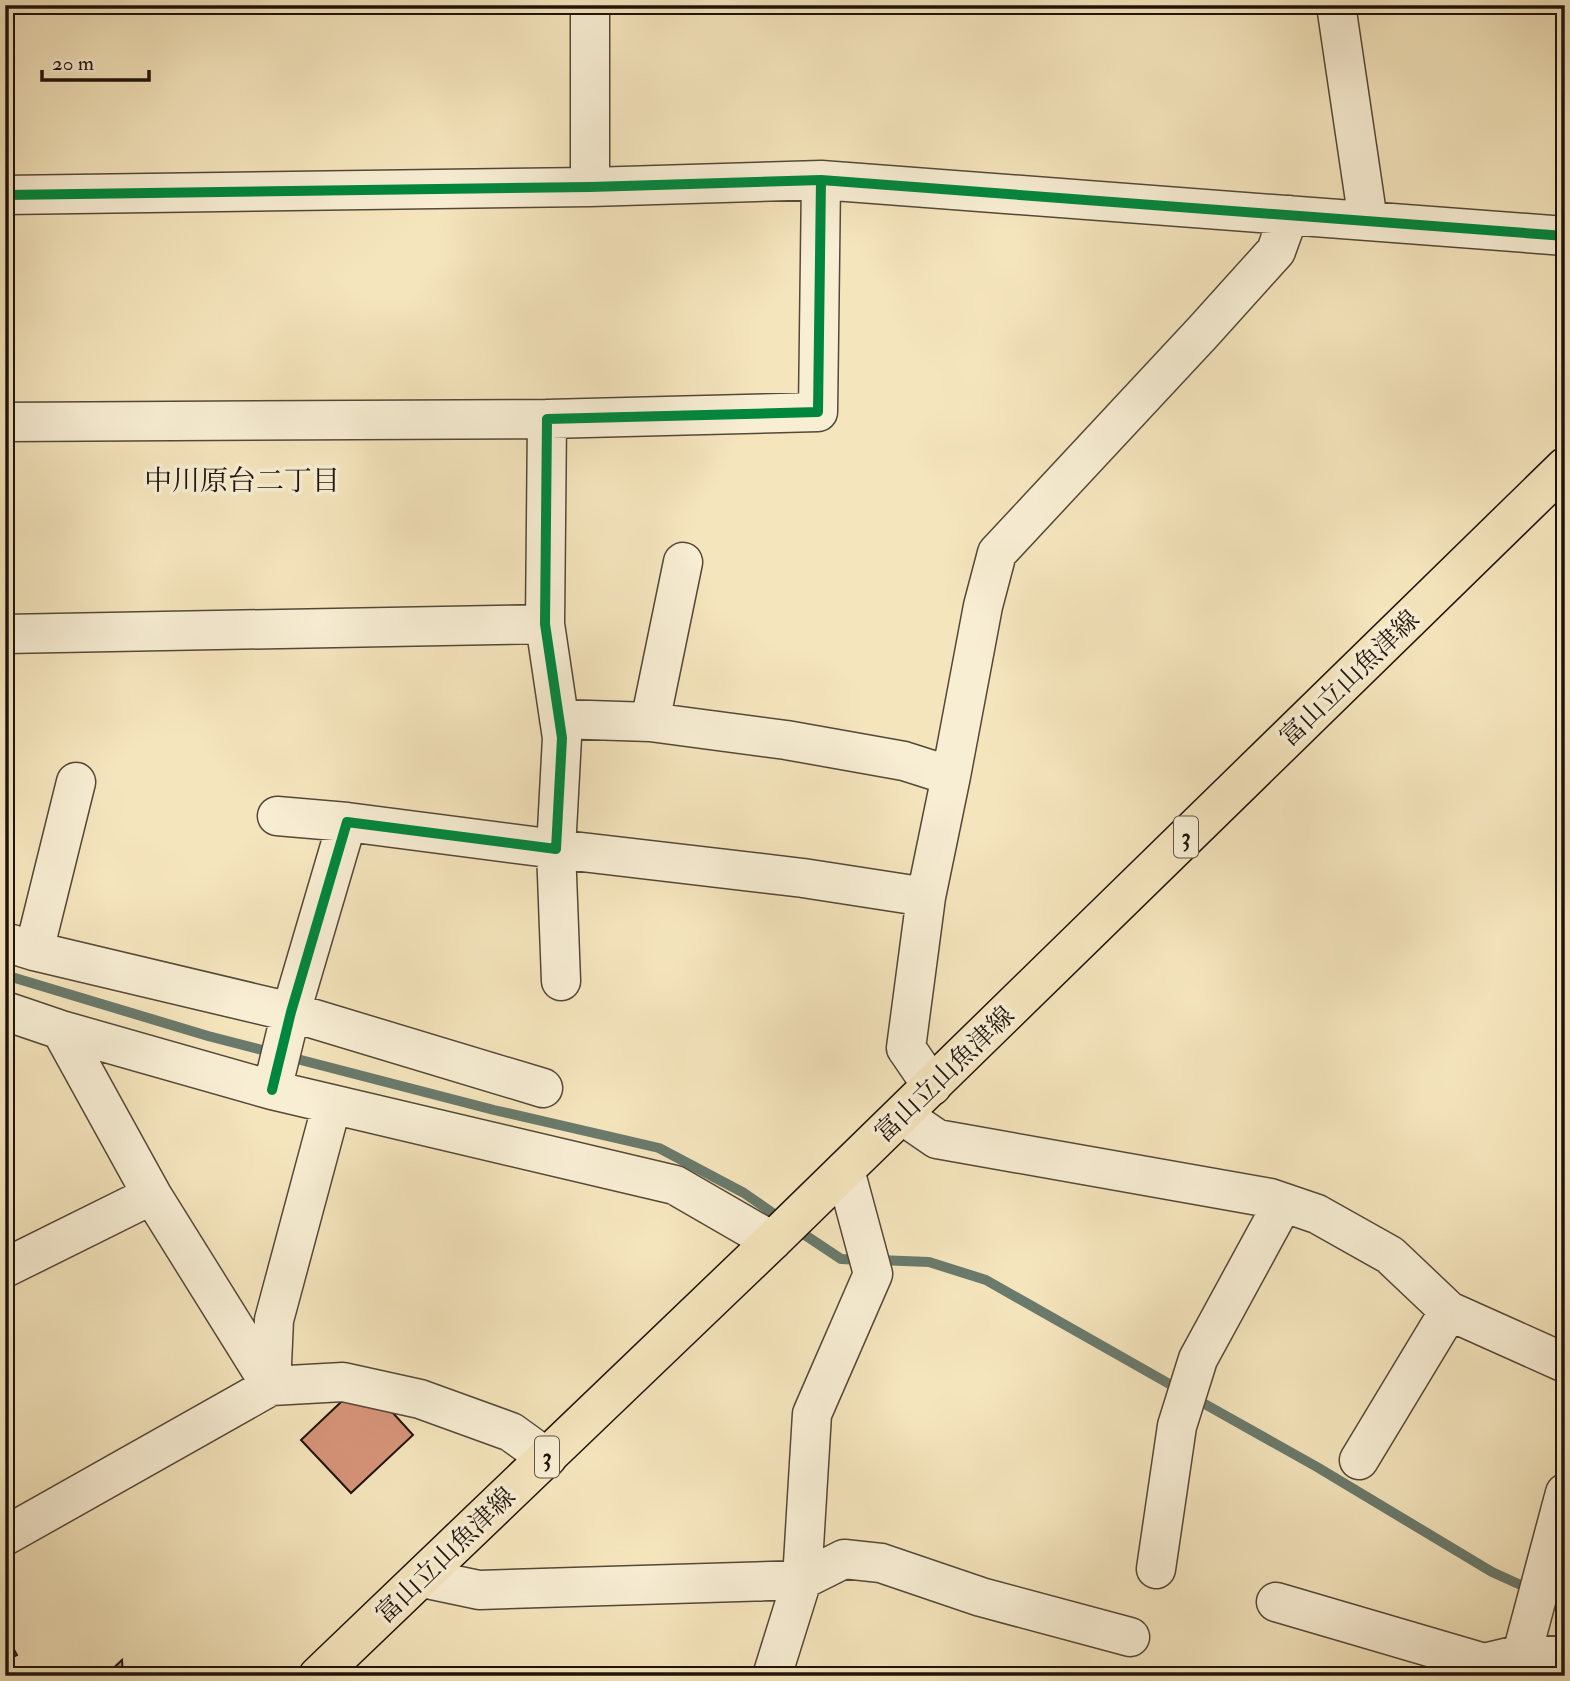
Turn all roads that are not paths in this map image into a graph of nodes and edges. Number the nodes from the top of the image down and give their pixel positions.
1 (590, 5) edge
2 (1336, 5) edge
3 (821, 180) junction
4 (590, 187) junction
5 (5, 195) edge
6 (1289, 215) junction
7 (1368, 221) junction
8 (1565, 236) edge
9 (547, 419) junction
10 (5, 422) edge
11 (1565, 467) edge
12 (683, 562) dead end
13 (545, 624) junction
14 (5, 634) edge
15 (559, 719) junction
16 (650, 722) junction
17 (951, 776) junction
18 (76, 782) dead end
19 (277, 816) dead end
20 (348, 822) junction
21 (556, 849) junction
22 (926, 897) junction
23 (20, 947) edge
24 (561, 981) dead end
25 (5, 1012) edge
26 (289, 1021) junction
27 (61, 1030) junction
28 (273, 1084) junction
29 (932, 1086) junction
30 (543, 1088) dead end
31 (332, 1104) junction
32 (902, 1115) junction
33 (845, 1170) junction
34 (152, 1195) junction
35 (1283, 1203) junction
36 (774, 1239) junction
37 (5, 1268) edge
38 (1449, 1311) junction
39 (1565, 1363) edge
40 (271, 1386) junction
41 (547, 1458) junction
42 (1359, 1460) dead end
43 (1565, 1493) edge
44 (5, 1536) edge
45 (1156, 1569) dead end
46 (422, 1578) junction
47 (802, 1580) junction
48 (1276, 1602) dead end
49 (1130, 1637) dead end
50 (1565, 1656) edge
51 (1519, 1665) edge
52 (318, 1676) edge
53 (772, 1676) edge

1 - 4 street
2 - 7 street
3 - 4 street
3 - 6 street
3 - 9 street
4 - 5 street
6 - 7 street
6 - 17 street
7 - 8 street
9 - 10 street
9 - 13 street
11 - 29 main road, 富山立山魚津線 / 3
12 - 16 street
13 - 14 street
13 - 15 street
15 - 16 street
15 - 21 street
16 - 17 street
17 - 22 street
18 - 23 street
19 - 20 street
20 - 21 street
20 - 26 street
21 - 22 street
21 - 24 street
22 - 29 street
23 - 26 street
25 - 27 street
26 - 28 street
26 - 30 street
27 - 28 street
27 - 34 street
28 - 31 street
29 - 32 main road, 富山立山魚津線 / 3
31 - 36 street
31 - 40 street
32 - 33 main road, 富山立山魚津線 / 3
32 - 35 street
33 - 36 main road, 富山立山魚津線 / 3
33 - 47 street
34 - 37 street
34 - 40 street
35 - 38 street
35 - 45 street
36 - 41 main road, 富山立山魚津線 / 3
38 - 39 street
38 - 42 street
40 - 41 street
40 - 44 street
41 - 46 main road, 富山立山魚津線 / 3
43 - 51 street
46 - 47 street
46 - 52 main road, 富山立山魚津線 / 3
47 - 49 street
47 - 53 street
48 - 51 street
50 - 51 street

